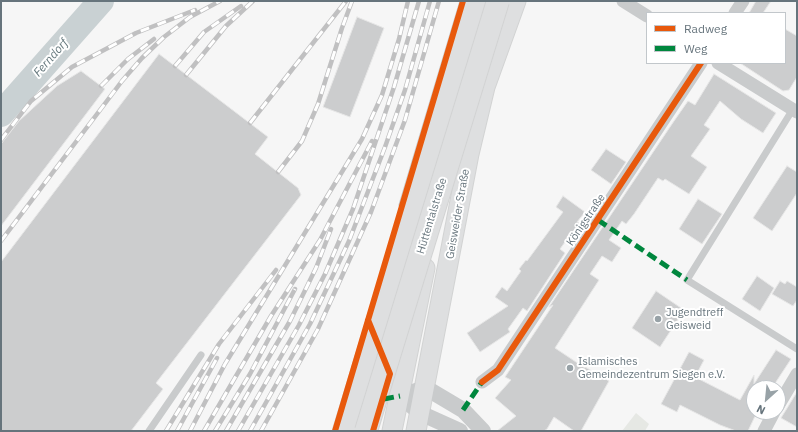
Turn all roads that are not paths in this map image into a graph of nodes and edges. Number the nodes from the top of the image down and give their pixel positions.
1 (463, 1) edge
2 (476, 1) edge
3 (492, 1) edge
4 (498, 1) edge
5 (516, 1) edge
6 (623, 1) edge
7 (743, 1) edge
8 (736, 12) edge
9 (646, 15) edge
10 (700, 64) edge
11 (720, 64) edge
12 (796, 108) edge
13 (368, 320) dead end
14 (797, 349) edge
15 (201, 356) dead end
16 (797, 374) edge
17 (482, 382) dead end
18 (426, 388) junction
19 (786, 393) edge
20 (400, 396) junction
21 (420, 413) junction
22 (770, 420) edge
23 (149, 431) edge
24 (344, 431) edge
25 (366, 431) edge
26 (392, 431) edge
27 (416, 431) edge
28 (460, 431) edge
29 (483, 431) edge
30 (764, 431) edge

1 - 13 lane
2 - 24 highway, Hüttentalstraße
3 - 20 main road, Geisweider Straße
4 - 25 highway, Hüttentalstraße, bridge
5 - 18 main road, Geisweider Straße
6 - 9 street
7 - 8 street
10 - 17 street, Königstraße
11 - 12 street
12 - 14 lane
15 - 23 lane
16 - 19 street
18 - 20 street
18 - 21 main road, Geisweider Straße
18 - 29 street
20 - 21 street
20 - 26 main road, Geisweider Straße
21 - 27 main road, Geisweider Straße
21 - 28 street
22 - 30 street

